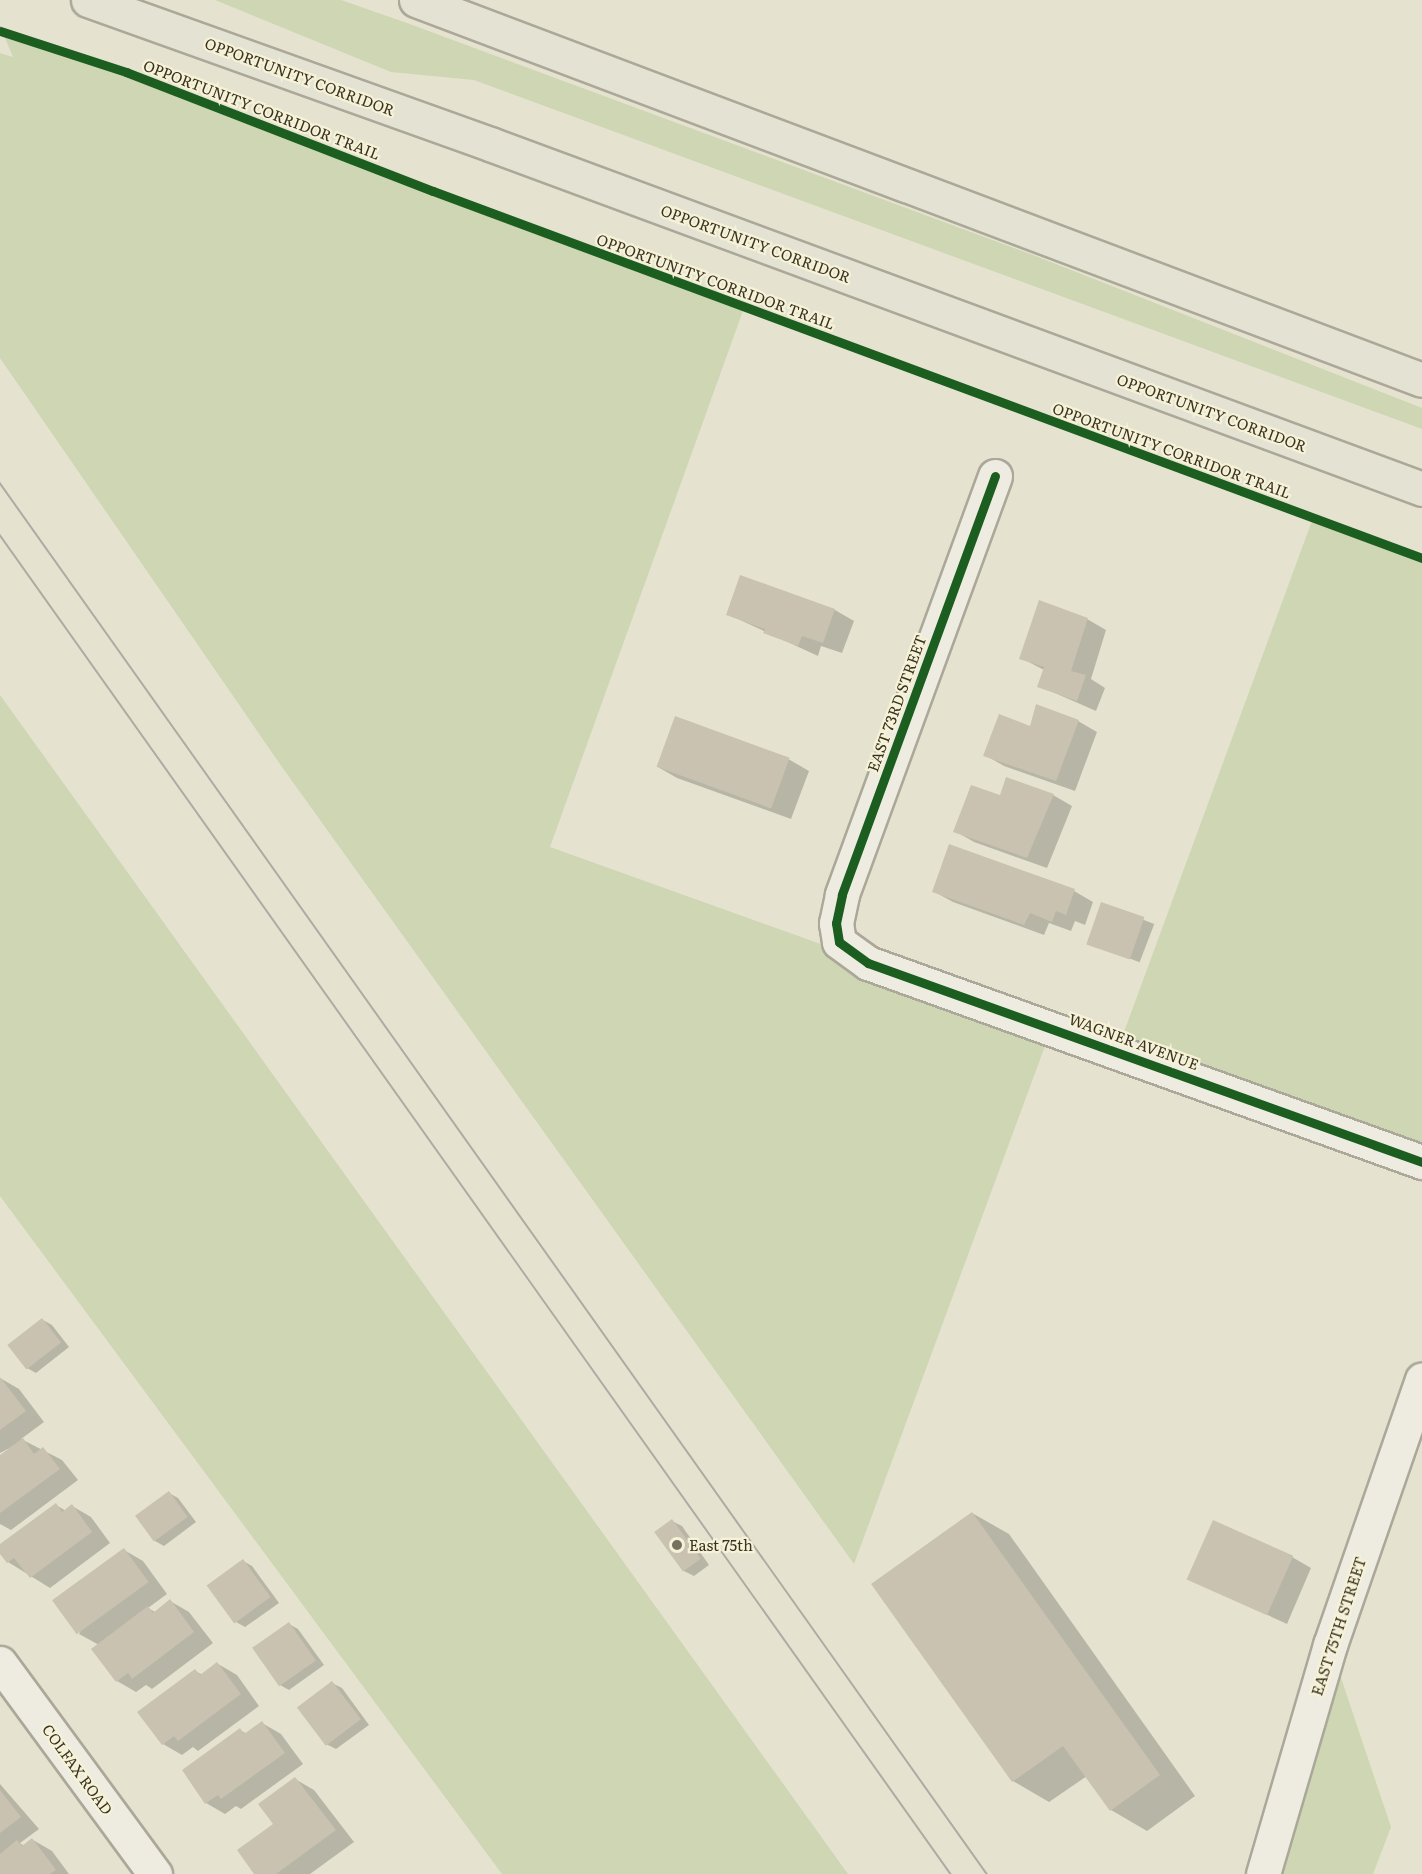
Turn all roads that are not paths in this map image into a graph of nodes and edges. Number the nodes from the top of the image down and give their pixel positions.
1 (88, 0) edge
2 (416, 0) edge
3 (1422, 380) edge
4 (995, 476) dead end
5 (1422, 489) edge
6 (838, 942) joint
7 (1422, 1162) edge
8 (1422, 1380) edge
9 (0, 1664) edge
10 (145, 1868) edge
11 (1263, 1874) edge

1 - 5 main road, OPPORTUNITY CORRIDOR
2 - 3 main road
4 - 6 street, EAST 73RD STREET
6 - 7 street, WAGNER AVENUE
8 - 11 street, EAST 75TH STREET
9 - 10 street, COLFAX ROAD

